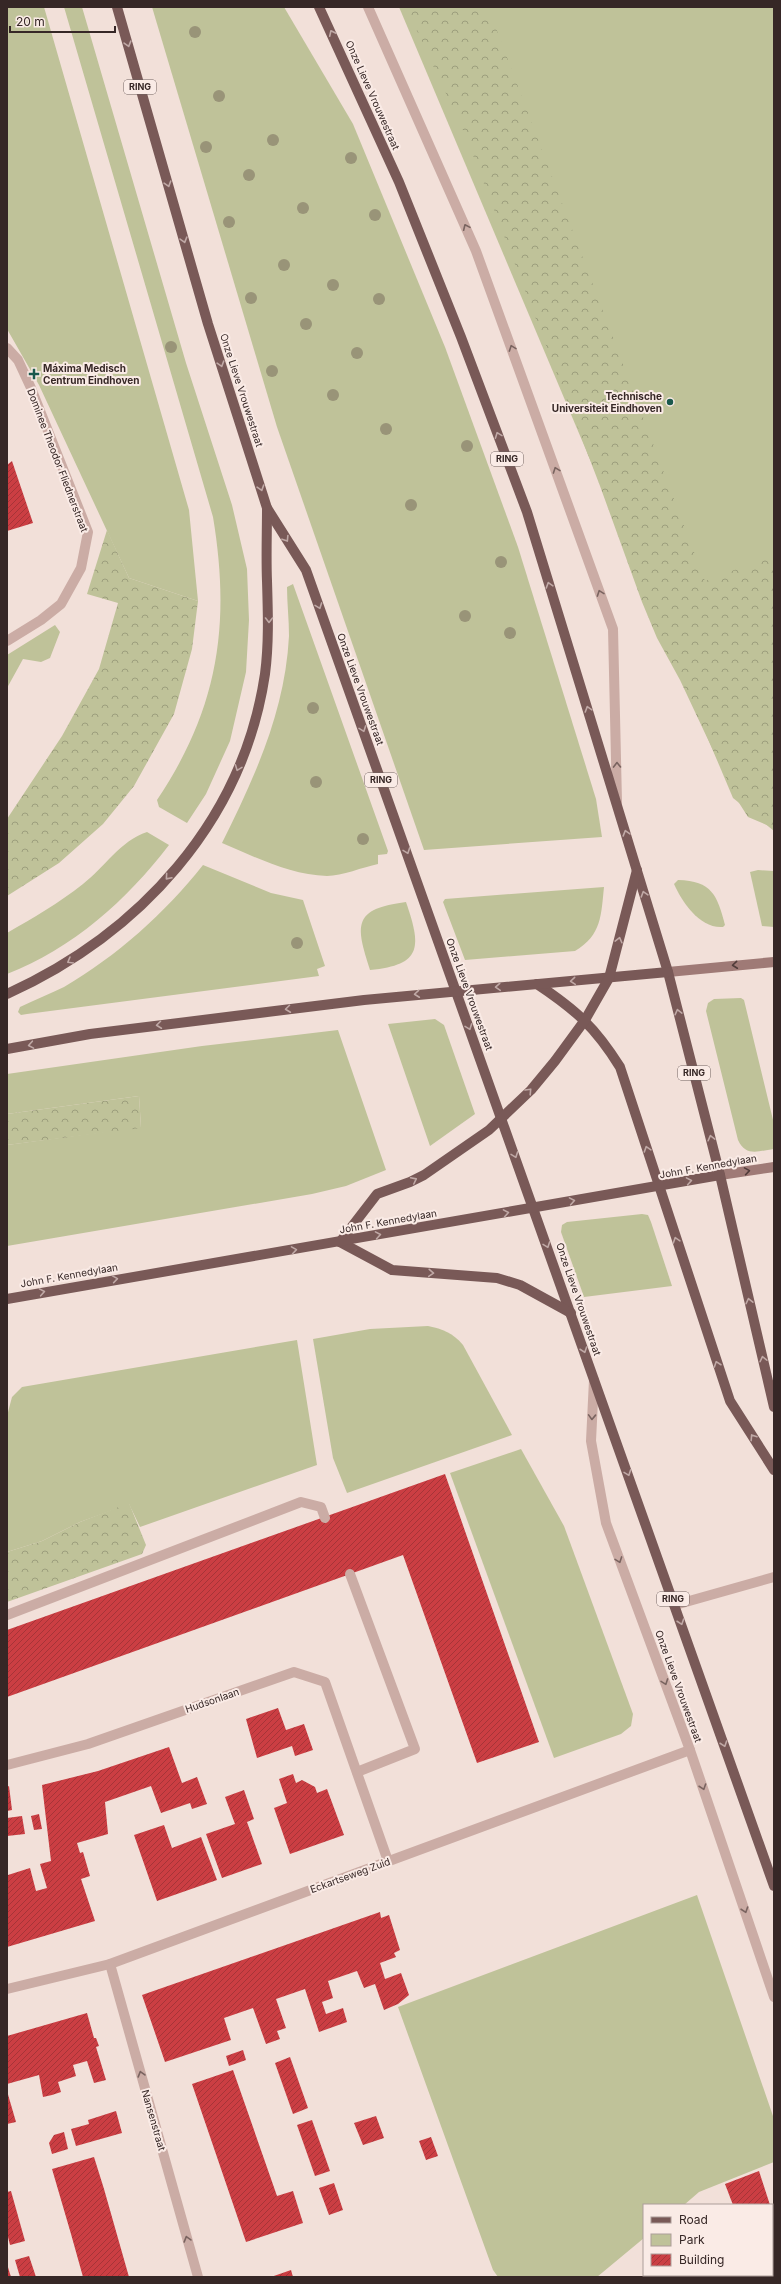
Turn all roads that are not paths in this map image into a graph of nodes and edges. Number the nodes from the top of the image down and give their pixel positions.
1 (117, 7) edge
2 (319, 7) edge
3 (368, 7) edge
4 (7, 348) edge
5 (267, 508) junction
6 (7, 641) edge
7 (617, 804) junction
8 (637, 870) junction
9 (774, 962) edge
10 (668, 972) junction
11 (609, 978) junction
12 (537, 984) junction
13 (456, 990) junction
14 (7, 994) edge
15 (585, 1020) junction
16 (7, 1049) edge
17 (502, 1119) junction
18 (774, 1167) edge
19 (720, 1175) junction
20 (659, 1186) junction
21 (534, 1208) junction
22 (340, 1242) junction
23 (7, 1299) edge
24 (572, 1313) junction
25 (594, 1378) junction
26 (774, 1407) edge
27 (774, 1470) edge
28 (325, 1518) dead end
29 (350, 1574) dead end
30 (774, 1577) edge
31 (675, 1605) junction
32 (7, 1615) edge
33 (690, 1750) junction
34 (7, 1765) edge
35 (357, 1772) junction
36 (388, 1861) junction
37 (774, 1886) edge
38 (110, 1964) junction
39 (7, 1989) edge
40 (774, 1997) edge
41 (198, 2277) edge

1 -> 5 main road, Onze Lieve Vrouwestraat / RING
7 -> 2 main road, Onze Lieve Vrouwestraat / RING
7 -> 3 street, Onze Lieve Vrouwestraat
4 - 6 street, Dominee Theodor Fliednerstraat
5 -> 13 main road, Onze Lieve Vrouwestraat / RING
5 -> 14 main road
8 -> 7 main road, Onze Lieve Vrouwestraat / RING
10 -> 8 main road, Onze Lieve Vrouwestraat / RING
11 -> 8 main road
9 -> 10 main road
10 - 11 main road
19 -> 10 main road, Onze Lieve Vrouwestraat / RING
11 -> 12 main road
11 - 15 main road
12 -> 13 main road
12 - 15 main road
13 -> 16 main road
13 -> 17 main road, Onze Lieve Vrouwestraat / RING
17 -> 15 main road
20 -> 15 main road
17 -> 21 main road, Onze Lieve Vrouwestraat / RING
22 -> 17 main road
19 -> 18 main road, John F. Kennedylaan
20 -> 19 main road, John F. Kennedylaan
26 -> 19 main road, Onze Lieve Vrouwestraat / RING
21 -> 20 main road, John F. Kennedylaan
27 -> 20 main road
22 -> 21 main road, John F. Kennedylaan
21 -> 24 main road, Onze Lieve Vrouwestraat / RING
23 -> 22 main road, John F. Kennedylaan
22 -> 24 main road
24 -> 25 main road, Onze Lieve Vrouwestraat / RING
25 -> 31 main road, Onze Lieve Vrouwestraat / RING
25 -> 33 street, Onze Lieve Vrouwestraat
28 - 32 street
29 - 35 street
30 - 31 street
31 -> 37 main road, Onze Lieve Vrouwestraat / RING
33 - 36 street, Eckartseweg Zuid
33 -> 40 street, Onze Lieve Vrouwestraat
34 - 35 street, Hudsonlaan
35 - 36 street, Hudsonlaan
36 - 38 street, Eckartseweg Zuid
38 - 39 street, Eckartseweg Zuid
41 -> 38 street, Nansenstraat

